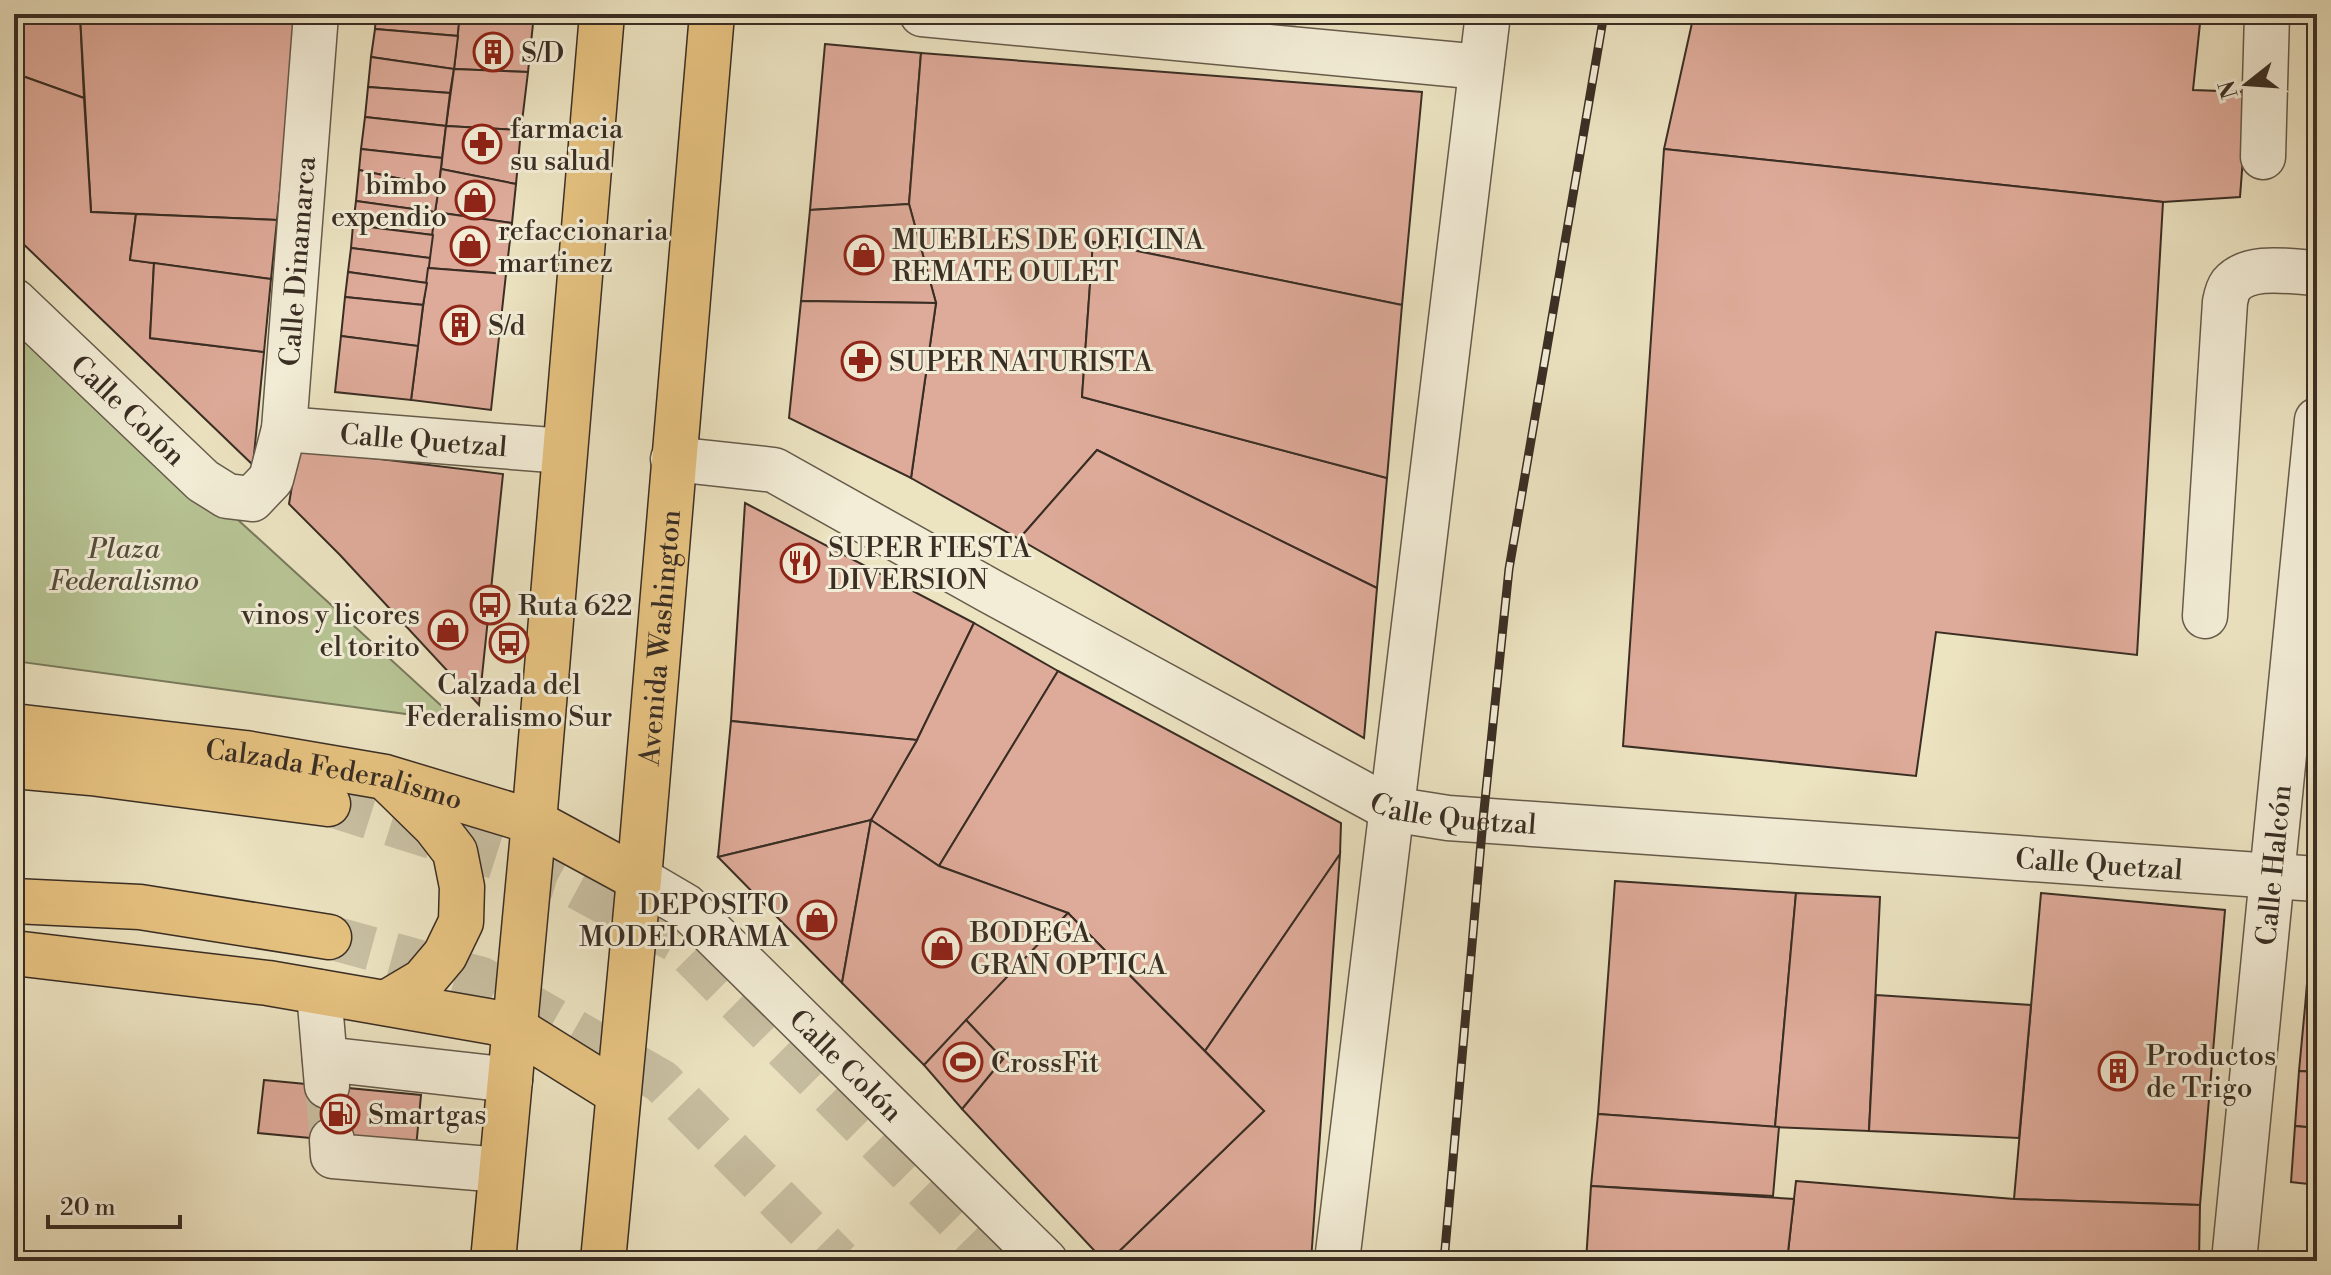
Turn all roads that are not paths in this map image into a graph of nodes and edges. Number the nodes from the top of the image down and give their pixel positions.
1 (316, 14) edge
2 (602, 14) edge
3 (712, 14) edge
4 (922, 14) edge
5 (1488, 14) edge
6 (2267, 14) edge
7 (1481, 67) junction
8 (2263, 157) dead end
9 (2317, 273) edge
10 (14, 301) edge
11 (2317, 420) edge
12 (284, 429) junction
13 (564, 451) junction
14 (673, 459) junction
15 (252, 499) joint
16 (2205, 616) dead end
17 (14, 726) edge
18 (14, 766) edge
19 (385, 777) junction
20 (328, 804) tunnel mouth
21 (1391, 809) junction
22 (534, 822) junction
23 (2274, 876) junction
24 (639, 879) junction
25 (2317, 879) edge
26 (14, 901) edge
27 (329, 937) tunnel mouth
28 (14, 953) edge
29 (319, 992) junction
30 (386, 1003) junction
31 (514, 1028) junction
32 (510, 1080) junction
33 (618, 1093) junction
34 (332, 1140) dead end
35 (501, 1170) junction
36 (493, 1261) edge
37 (603, 1261) edge
38 (1045, 1261) edge
39 (1337, 1261) edge
40 (2234, 1261) edge

1 - 12 street, Calle Dinamarca
2 - 13 main road
3 - 14 main road, Avenida Washington
4 - 7 street
5 - 7 street
6 - 8 street
7 - 21 street
9 - 16 street
10 - 15 street, Calle Colón
11 - 23 street, Calle Halcón
12 - 13 street, Calle Quetzal
12 - 15 street, Calle Dinamarca
13 - 22 main road
14 - 21 street, Calle Quetzal
14 - 24 main road, Avenida Washington
17 - 19 main road, Calzada Federalismo
18 - 20 main road, Calzada Federalismo
19 - 22 main road, Calzada Federalismo
19 - 30 main road
21 - 23 street, Calle Quetzal
21 - 39 street
22 - 24 main road, Calzada Federalismo
22 - 31 main road
23 - 25 street, Calle Quetzal
23 - 40 street, Calle Halcón
24 - 33 main road, Avenida Washington
24 - 38 street, Calle Colón
26 - 27 main road
28 - 29 main road
29 - 30 main road
29 - 32 street
30 - 31 main road
31 - 32 main road
31 - 33 main road
32 - 35 main road
33 - 37 main road, Avenida Washington
34 - 35 street
35 - 36 main road

